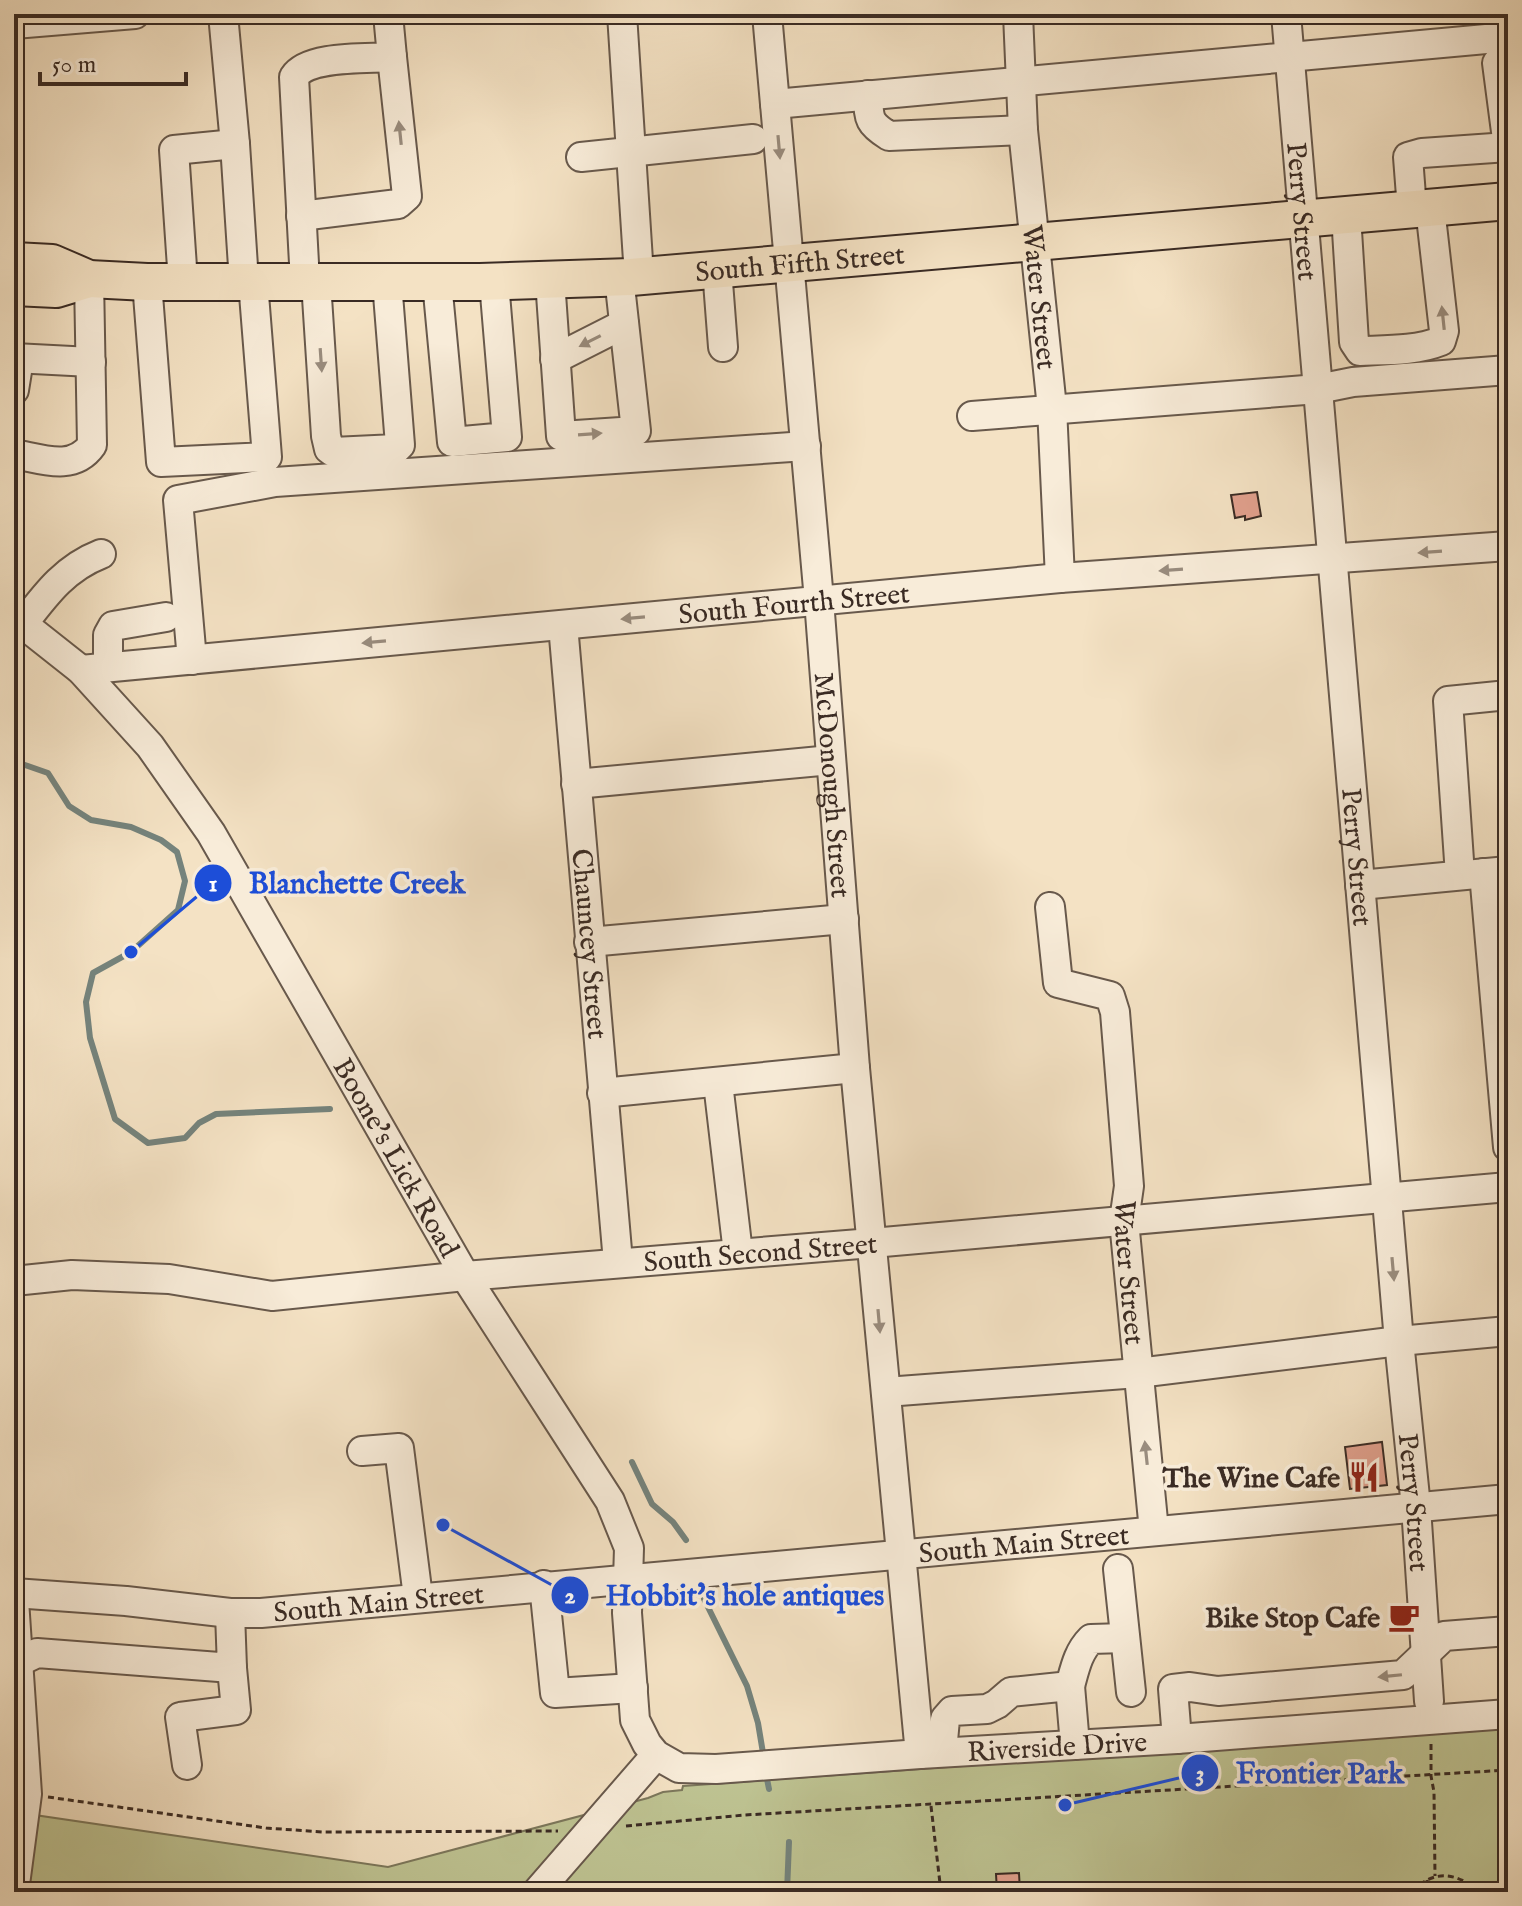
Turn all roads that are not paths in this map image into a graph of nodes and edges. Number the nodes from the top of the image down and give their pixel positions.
1 (135, 14) edge
2 (223, 14) edge
3 (388, 14) edge
4 (622, 14) edge
5 (767, 14) edge
6 (1018, 14) edge
7 (1286, 14) edge
8 (98, 16) edge
9 (14, 24) edge
10 (1508, 37) edge
11 (392, 57) junction
12 (1290, 57) junction
13 (1508, 60) edge
14 (1021, 82) junction
15 (868, 95) junction
16 (775, 104) junction
17 (1023, 130) junction
18 (753, 139) dead end
19 (235, 144) junction
20 (1508, 147) edge
21 (631, 150) junction
22 (581, 157) dead end
23 (1508, 201) edge
24 (1421, 208) junction
25 (1346, 215) junction
26 (301, 216) junction
27 (1304, 219) junction
28 (1035, 243) junction
29 (14, 261) edge
30 (789, 262) junction
31 (717, 269) junction
32 (629, 277) junction
33 (89, 279) junction
34 (550, 280) junction
35 (147, 282) junction
36 (183, 282) junction
37 (249, 282) junction
38 (310, 282) junction
39 (387, 282) junction
40 (437, 282) junction
41 (494, 282) junction
42 (14, 287) edge
43 (624, 324) junction
44 (1314, 342) junction
45 (1357, 346) junction
46 (723, 347) dead end
47 (16, 358) edge
48 (555, 359) junction
49 (91, 362) junction
50 (1508, 370) edge
51 (1318, 389) junction
52 (14, 390) edge
53 (1052, 408) junction
54 (972, 416) dead end
55 (806, 446) junction
56 (14, 454) edge
57 (269, 470) junction
58 (1508, 546) edge
59 (101, 554) dead end
60 (1332, 559) junction
61 (1060, 578) junction
62 (819, 600) junction
63 (166, 617) dead end
64 (18, 620) edge
65 (563, 625) junction
66 (192, 660) junction
67 (94, 669) junction
68 (1508, 695) edge
69 (831, 760) junction
70 (576, 784) junction
71 (1484, 873) edge
72 (1360, 885) junction
73 (1050, 907) dead end
74 (844, 919) junction
75 (589, 942) junction
76 (855, 1068) junction
77 (718, 1083) junction
78 (602, 1093) junction
79 (1508, 1147) edge
80 (1508, 1187) edge
81 (1387, 1197) junction
82 (1124, 1221) junction
83 (872, 1243) junction
84 (738, 1253) junction
85 (618, 1262) junction
86 (465, 1276) junction
87 (14, 1281) edge
88 (1508, 1331) edge
89 (1399, 1341) junction
90 (1138, 1373) junction
91 (886, 1392) junction
92 (362, 1451) dead end
93 (1508, 1499) edge
94 (1416, 1507) junction
95 (1154, 1531) junction
96 (901, 1555) junction
97 (1118, 1569) dead end
98 (630, 1578) junction
99 (544, 1585) junction
100 (14, 1593) edge
101 (418, 1597) junction
102 (14, 1600) edge
103 (230, 1613) junction
104 (1508, 1631) edge
105 (1125, 1638) junction
106 (1426, 1654) junction
107 (18, 1662) junction
108 (232, 1668) junction
109 (1070, 1686) junction
110 (633, 1688) junction
111 (1131, 1692) dead end
112 (1429, 1701) dead end
113 (18, 1710) edge
114 (1508, 1714) edge
115 (1177, 1739) junction
116 (1075, 1745) junction
117 (931, 1753) junction
118 (656, 1755) junction
119 (187, 1765) dead end
120 (14, 1892) edge
121 (537, 1892) edge

1 - 8 street
2 - 19 street
3 - 11 street
4 - 21 street
5 - 16 street, McDonough Street
6 - 14 street, Water Street
7 - 12 street, Perry Street
8 - 9 street
10 - 12 street
11 - 26 street
26 -> 11 street
12 - 14 street
12 - 27 street, Perry Street
13 - 20 street
14 - 15 street
14 - 17 street, Water Street
15 - 16 street
15 - 17 street
16 -> 30 street, McDonough Street
17 - 28 street, Water Street
18 - 21 street
19 - 36 street
19 - 37 street
20 - 24 street
21 - 22 street
21 - 32 street
23 - 24 main road, South Fifth Street
24 - 25 main road, South Fifth Street
45 -> 24 street
25 - 27 main road, South Fifth Street
25 - 45 street
26 - 38 street
27 - 28 main road, South Fifth Street
27 - 44 street, Perry Street
28 - 30 main road, South Fifth Street
28 - 53 street, Water Street
29 - 33 main road, South Fifth Street
30 - 31 main road, South Fifth Street
30 - 55 street, McDonough Street
31 - 32 main road, South Fifth Street
31 - 46 street
32 - 34 main road, South Fifth Street
32 - 43 street
33 - 35 main road, South Fifth Street
33 - 42 main road, South Fifth Street
33 - 49 street
34 - 41 main road, South Fifth Street
34 - 48 street
35 - 36 main road, South Fifth Street
35 - 57 street
36 - 37 main road, South Fifth Street
37 - 38 main road, South Fifth Street
37 - 57 street
38 - 39 main road, South Fifth Street
38 -> 39 street
39 - 40 main road, South Fifth Street
40 - 41 main road, South Fifth Street
40 - 41 street
43 -> 48 street
48 -> 43 street
44 - 45 street
44 - 51 street, Perry Street
47 - 49 street
47 - 52 street
49 - 56 street
50 - 51 street
51 - 53 street
51 - 60 street, Perry Street
53 - 54 street
53 - 61 street, Water Street
55 - 57 street
55 - 62 street, McDonough Street
57 - 66 street
58 -> 60 street, South Fourth Street
59 - 64 street
60 -> 61 street, South Fourth Street
60 - 72 street, Perry Street
61 - 62 street, South Fourth Street
62 -> 65 street, South Fourth Street
62 - 69 street, McDonough Street
63 - 67 street
64 - 67 street, Boone's Lick Road
65 -> 66 street, South Fourth Street
65 - 70 street, Chauncey Street
66 - 67 street, South Fourth Street
67 - 86 street, Boone's Lick Road
68 - 71 street
69 - 70 street
69 - 74 street, McDonough Street
70 - 75 street, Chauncey Street
71 - 72 street
71 - 79 street
72 - 81 street, Perry Street
73 - 82 street, Water Street
74 - 75 street
74 - 76 street, McDonough Street
75 - 78 street, Chauncey Street
76 - 77 street
76 - 83 street, McDonough Street
77 - 78 street
77 - 84 street
78 - 85 street, Chauncey Street
80 - 81 street, South Second Street
81 - 82 street, South Second Street
81 -> 89 street, Perry Street
82 - 83 street, South Second Street
82 - 90 street, Water Street
83 - 84 street, South Second Street
83 -> 91 street, McDonough Street
84 - 85 street, South Second Street
85 - 86 street, South Second Street
86 - 87 street, South Second Street
86 - 98 street, Boone's Lick Road
88 - 89 street
89 - 90 street
89 - 94 street, Perry Street
90 - 91 street
95 -> 90 street, Water Street
91 - 96 street, McDonough Street
92 - 101 street
93 - 94 street, South Main Street
94 - 95 street, South Main Street
94 - 106 street, Perry Street
95 - 96 street, South Main Street
96 - 98 street, South Main Street
96 - 117 street, McDonough Street
97 - 105 street
98 - 99 street, South Main Street
98 - 110 street, Boone's Lick Road
99 - 101 street, South Main Street
99 - 110 street
100 - 103 street, South Main Street
101 - 103 street, South Main Street
102 - 107 street
103 - 108 street
104 - 106 street
105 - 109 street
105 - 111 street
106 - 112 street, Perry Street
106 -> 115 street
107 - 108 street
107 - 113 street
108 - 119 street
109 - 116 street
109 - 117 street
110 - 118 street, Boone's Lick Road
113 - 120 street
114 - 115 street, Riverside Drive
115 - 116 street, Riverside Drive
116 - 117 street, Riverside Drive
117 - 118 street, Riverside Drive
118 - 121 street

